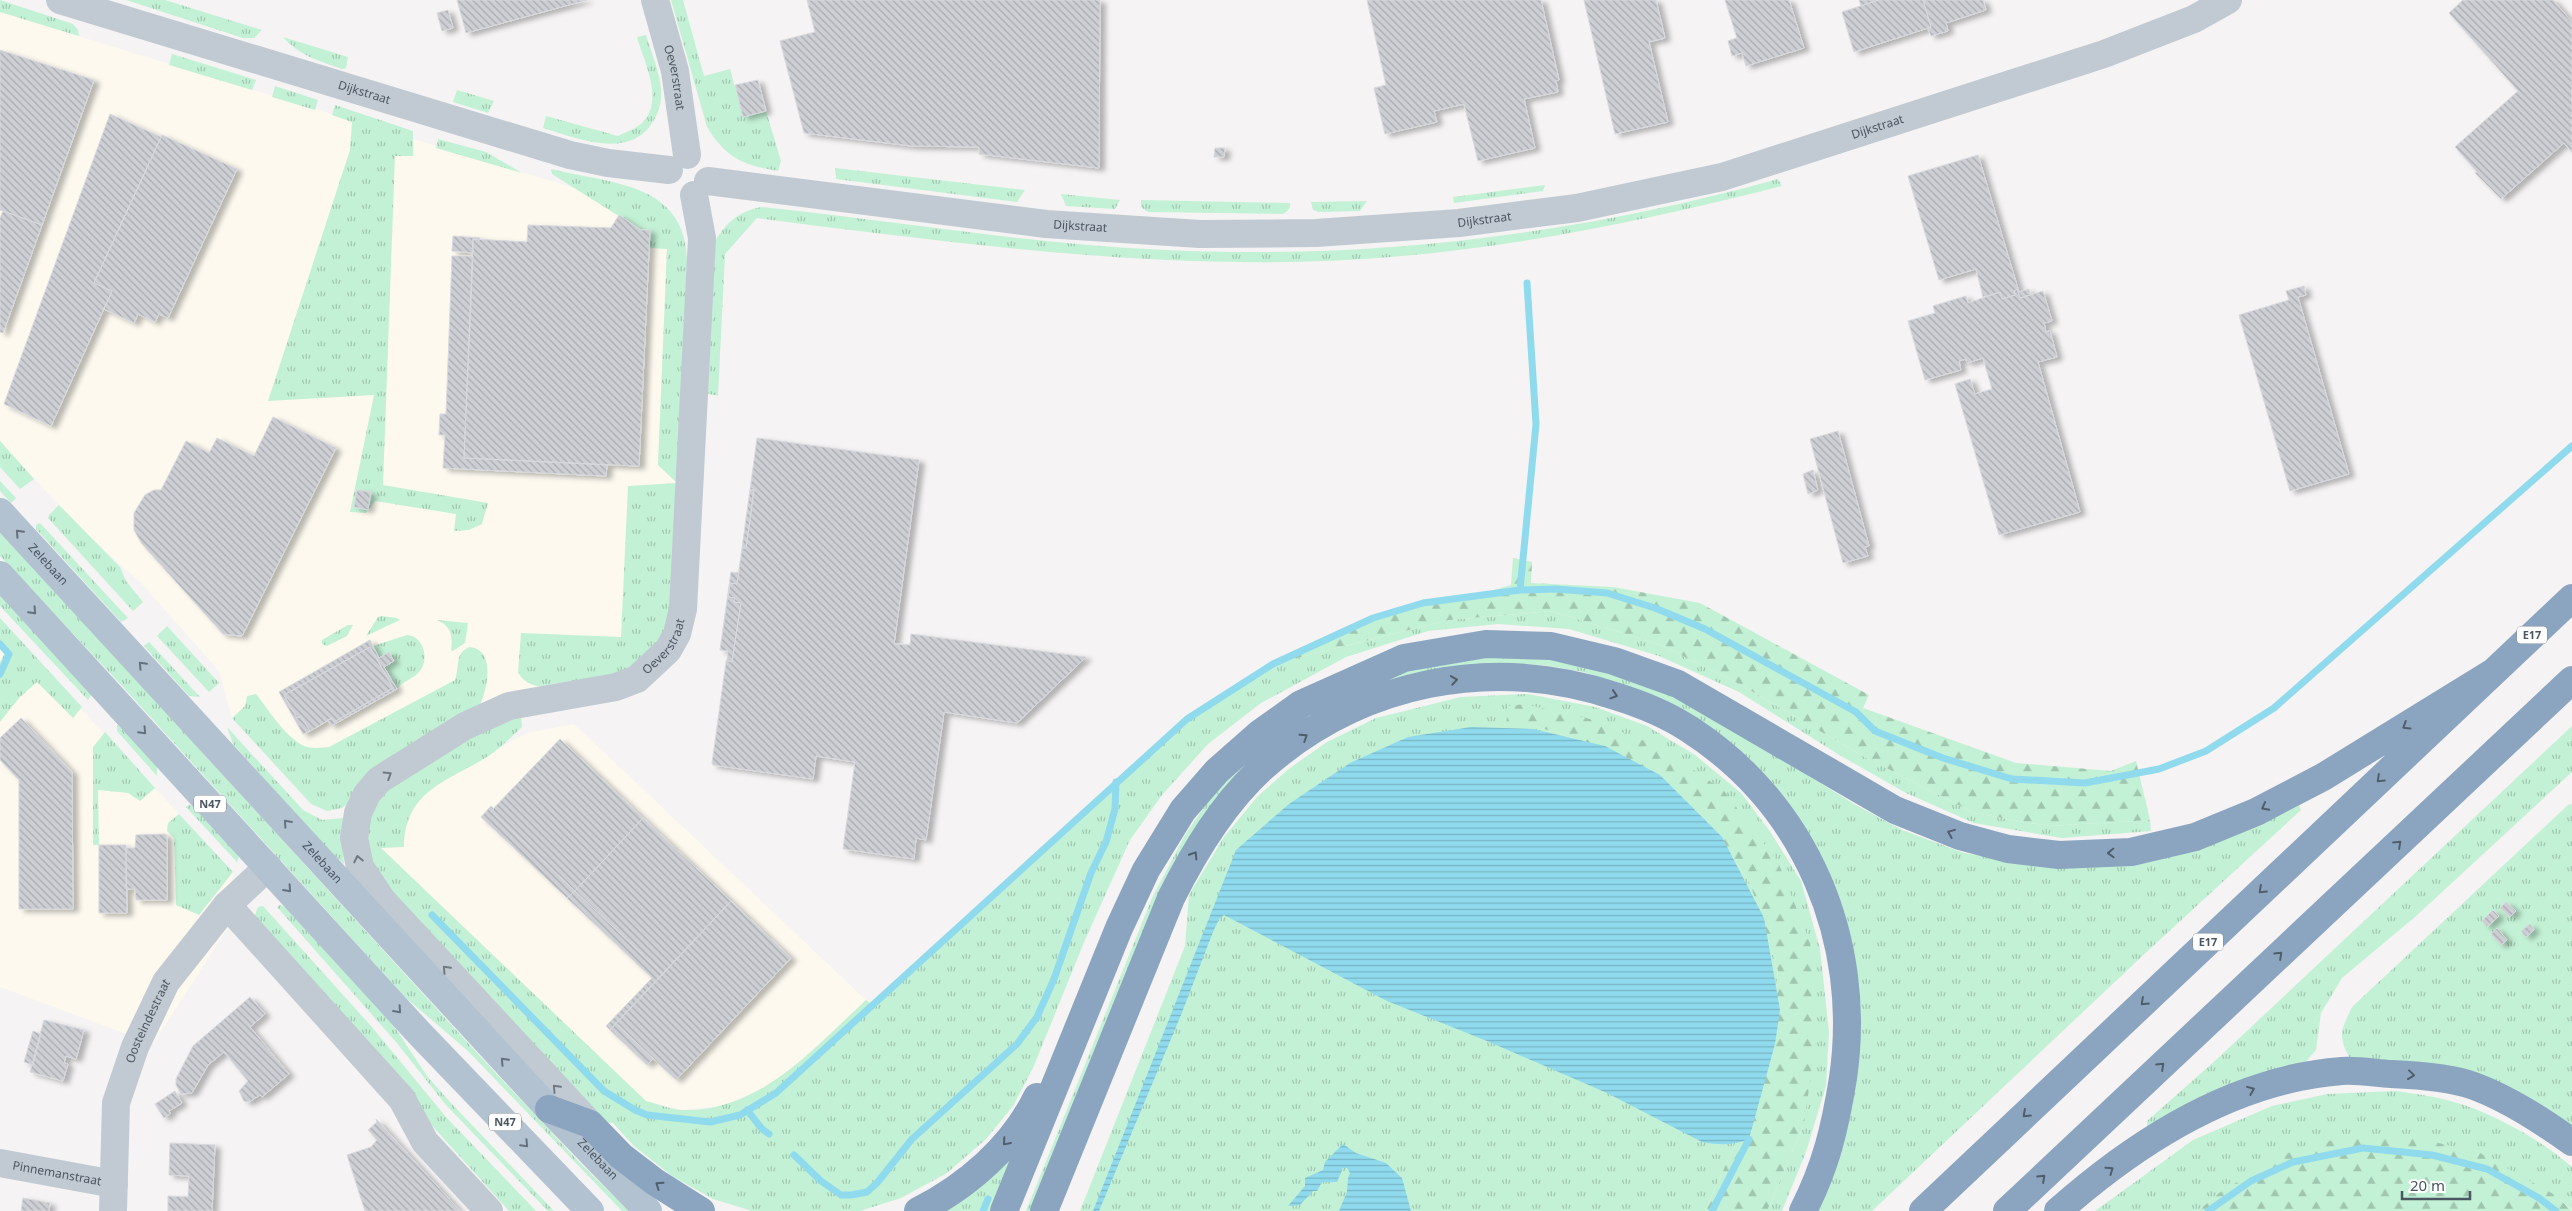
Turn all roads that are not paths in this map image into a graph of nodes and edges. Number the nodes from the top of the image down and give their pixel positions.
1 (60, 0) edge
2 (655, 0) edge
3 (2228, 0) edge
4 (678, 163) junction
5 (701, 188) junction
6 (0, 512) edge
7 (0, 576) edge
8 (2572, 598) edge
9 (2492, 673) junction
10 (2572, 680) edge
11 (1183, 810) junction
12 (268, 866) junction
13 (1171, 898) junction
14 (227, 905) junction
15 (549, 1109) junction
16 (590, 1124) junction
17 (2572, 1142) edge
18 (0, 1163) edge
19 (114, 1184) junction
20 (113, 1211) edge
21 (489, 1211) edge
22 (590, 1211) edge
23 (648, 1211) edge
24 (701, 1211) edge
25 (918, 1211) edge
26 (1004, 1211) edge
27 (1044, 1211) edge
28 (1058, 1211) edge
29 (1803, 1211) edge
30 (1923, 1211) edge
31 (2007, 1211) edge
32 (2058, 1211) edge

1 - 4 street, Dijkstraat
2 - 4 street, Oeverstraat
3 - 5 street, Dijkstraat
4 - 5 street, Oeverstraat
16 -> 5 street, Oeverstraat
15 -> 6 main road, Zelebaan
7 -> 12 main road, N47
8 - 9 highway, E17
9 -> 11 highway
9 -> 30 highway, E17
31 -> 10 highway
11 -> 25 highway
11 - 26 highway
12 - 14 street, Oosteindestraat
12 -> 22 main road, N47
13 - 27 highway
13 - 28 highway
13 -> 29 highway
14 - 19 street, Oosteindestraat
14 - 21 street
15 - 16 highway
15 - 23 main road, Zelebaan
24 -> 16 highway
32 -> 17 highway
18 - 19 street, Pinnemanstraat
19 - 20 street, Oosteindestraat

